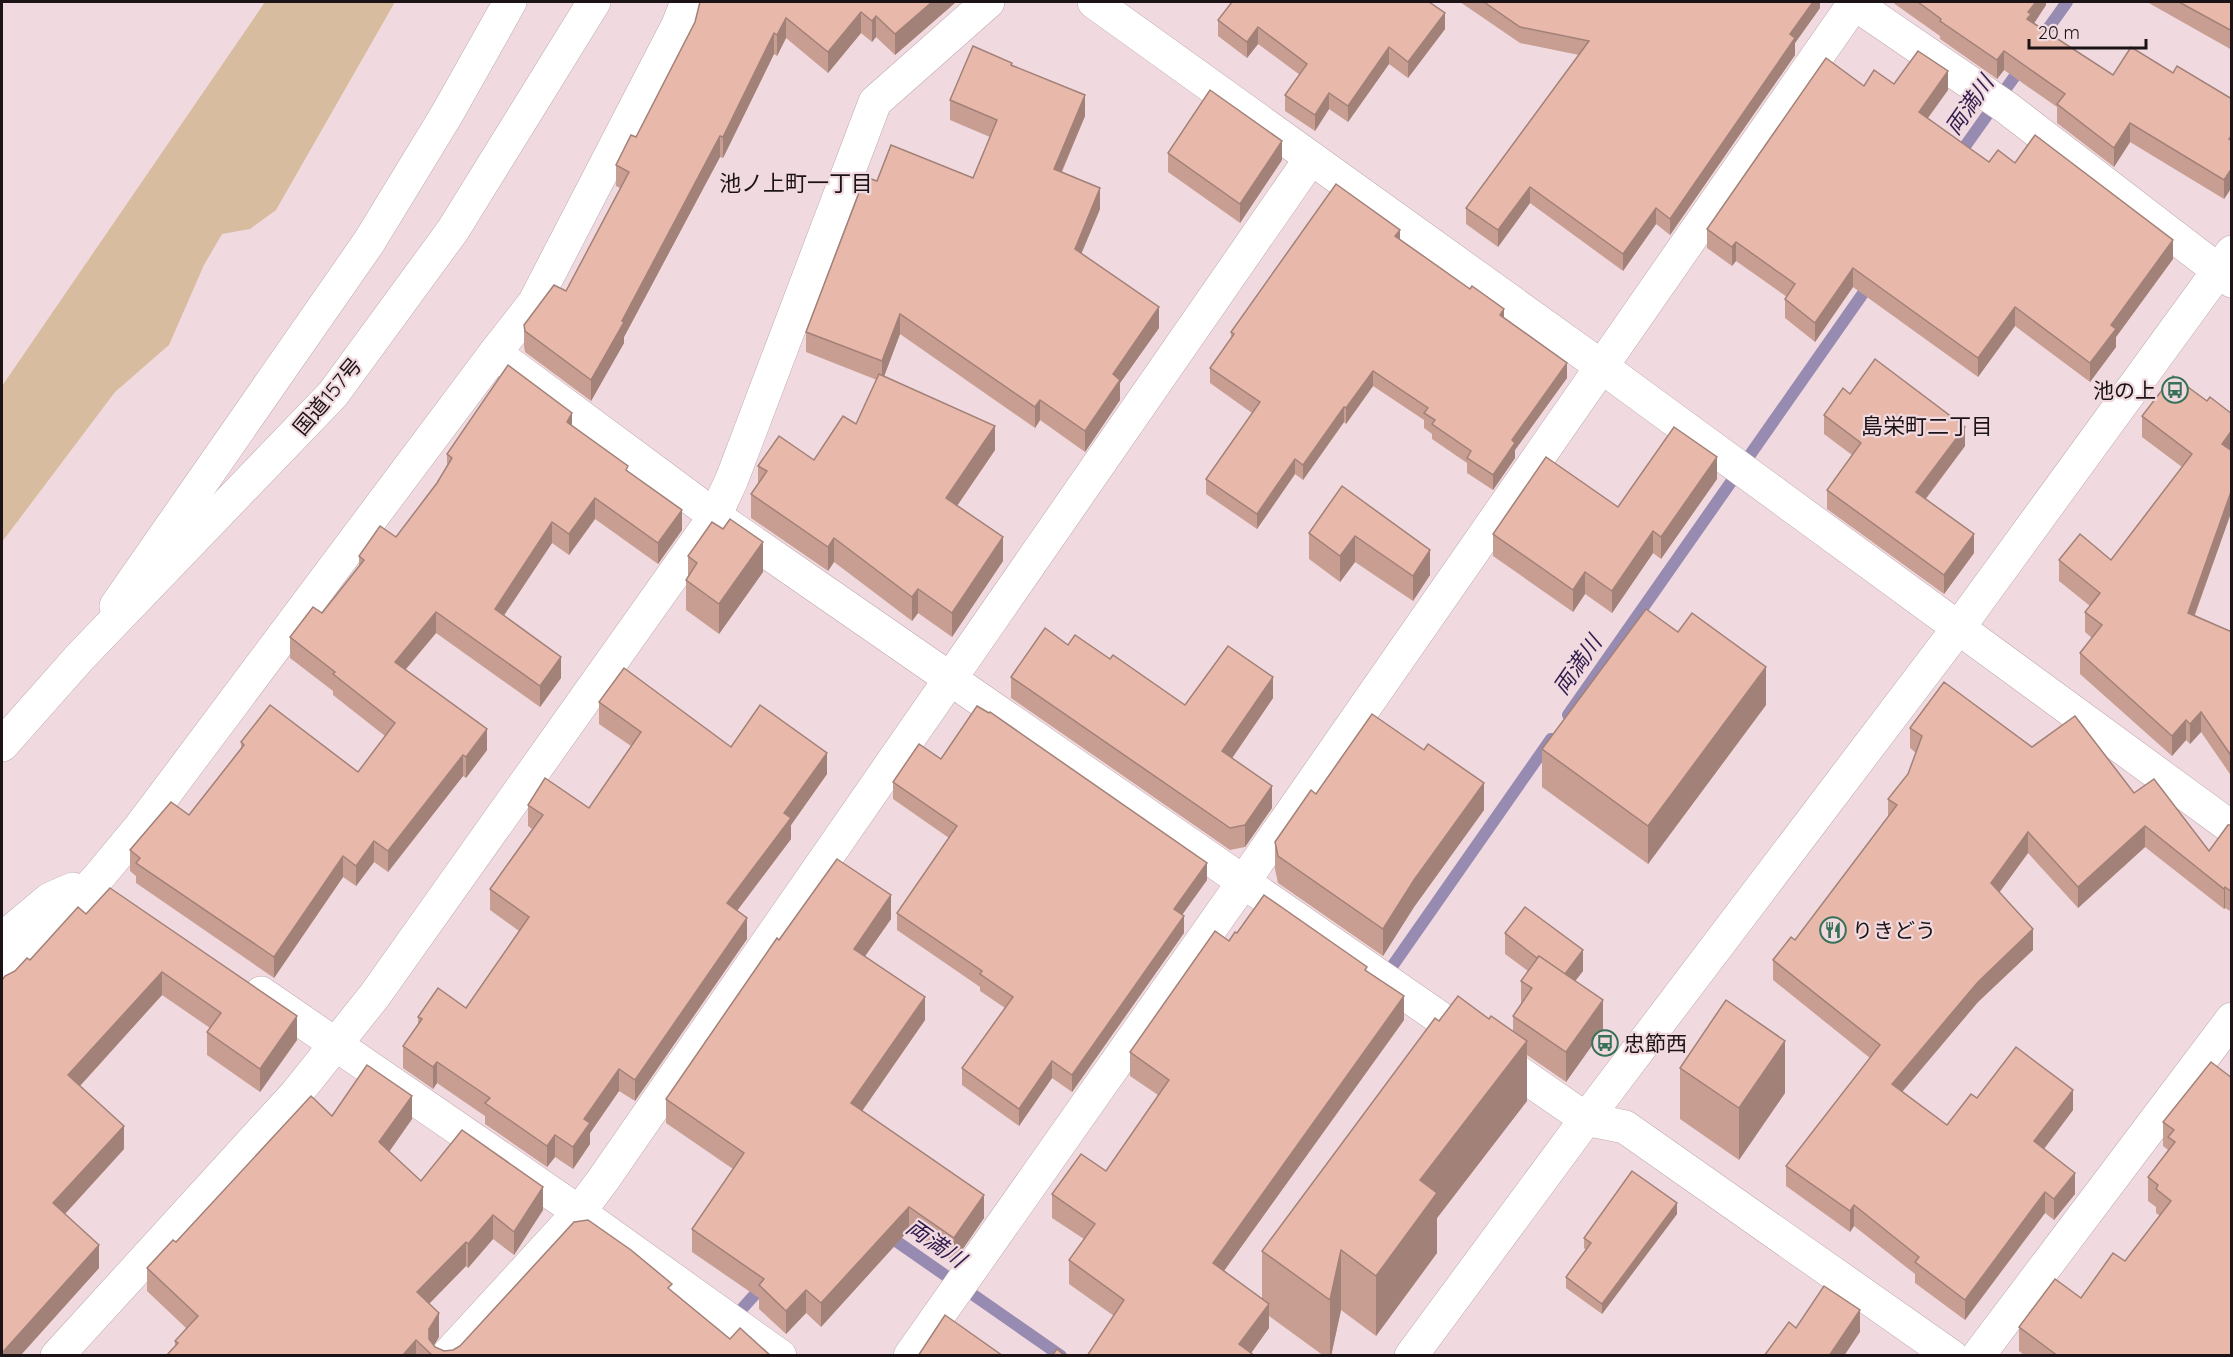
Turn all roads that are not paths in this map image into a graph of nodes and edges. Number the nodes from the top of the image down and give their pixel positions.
1 (510, 2) edge
2 (594, 2) edge
3 (687, 2) edge
4 (988, 2) edge
5 (1094, 2) edge
6 (1854, 2) edge
7 (1311, 158) junction
8 (2227, 268) edge
9 (495, 353) junction
10 (1602, 367) junction
11 (715, 516) junction
12 (1959, 627) junction
13 (81, 657) junction
14 (952, 679) junction
15 (2, 745) edge
16 (2232, 828) edge
17 (97, 879) junction
18 (1244, 881) junction
19 (125, 898) edge
20 (2, 939) edge
21 (240, 978) edge
22 (2, 981) edge
23 (2232, 1019) edge
24 (335, 1044) junction
25 (1586, 1119) junction
26 (579, 1212) junction
27 (57, 1356) edge
28 (447, 1356) edge
29 (780, 1356) edge
30 (910, 1356) edge
31 (1411, 1356) edge
32 (1951, 1356) edge
33 (1978, 1356) edge

1 - 13 main road
2 - 13 main road, 国道157号
3 - 9 main road
4 - 11 main road
5 - 7 main road
6 - 8 main road
6 - 10 main road
7 - 10 main road
7 - 14 main road
8 - 12 main road
9 - 11 main road
9 - 17 main road
10 - 12 main road
10 - 18 main road
11 - 14 main road
11 - 24 main road
12 - 16 main road
12 - 25 main road
13 - 15 main road, 国道157号
14 - 18 main road
14 - 26 main road
17 - 19 main road
17 - 20 main road
17 - 22 main road
18 - 25 main road
18 - 30 main road
21 - 24 main road
23 - 33 main road
24 - 26 main road
24 - 27 main road
25 - 31 main road
25 - 32 main road
26 - 28 main road
26 - 29 main road

